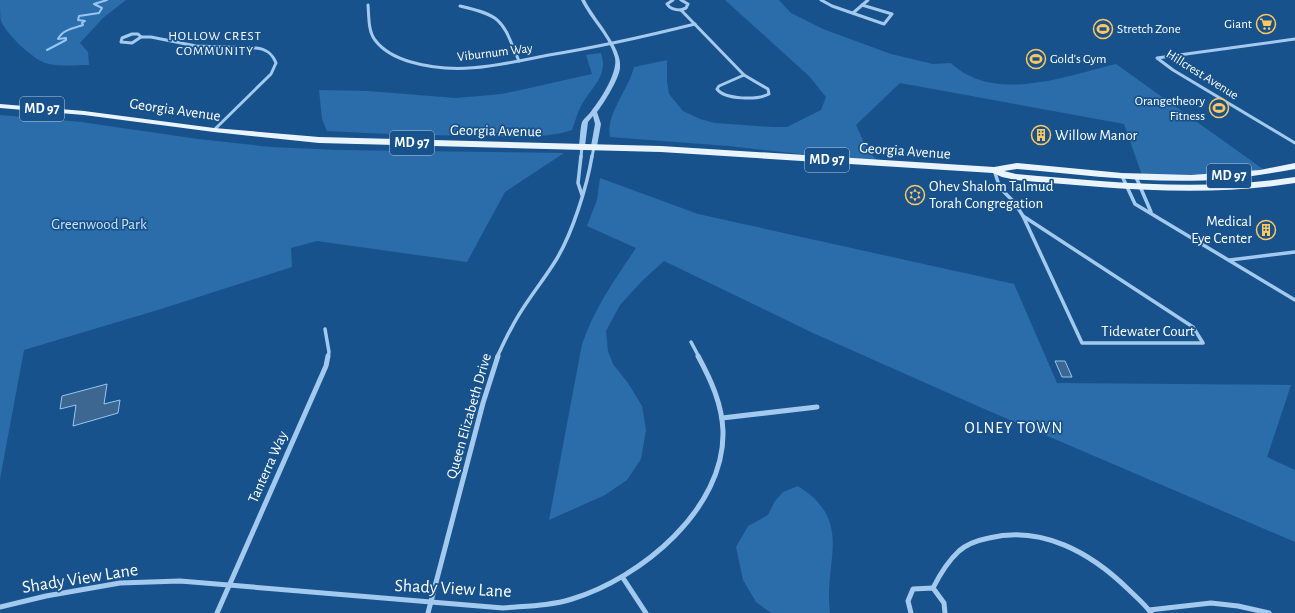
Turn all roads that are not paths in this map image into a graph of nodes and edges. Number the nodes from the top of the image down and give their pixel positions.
1 (582, 0) edge
2 (673, 0) edge
3 (681, 0) edge
4 (821, 0) edge
5 (866, 0) edge
6 (368, 5) dead end
7 (862, 5) junction
8 (460, 6) dead end
9 (681, 10) junction
10 (852, 13) junction
11 (695, 24) junction
12 (141, 38) junction
13 (1295, 38) edge
14 (612, 44) junction
15 (519, 61) junction
16 (744, 75) junction
17 (0, 106) edge
18 (595, 113) junction
19 (214, 130) junction
20 (1295, 143) edge
21 (582, 146) junction
22 (594, 146) junction
23 (1295, 166) edge
24 (994, 170) junction
25 (1122, 176) junction
26 (1136, 177) junction
27 (1295, 180) edge
28 (1127, 186) junction
29 (1140, 187) junction
30 (582, 195) junction
31 (1151, 213) junction
32 (1023, 216) junction
33 (1295, 252) edge
34 (1230, 260) junction
35 (1295, 300) edge
36 (325, 329) dead end
37 (691, 342) dead end
38 (817, 407) dead end
39 (722, 418) junction
40 (622, 578) junction
41 (230, 585) junction
42 (933, 588) junction
43 (431, 603) junction
44 (0, 607) edge
45 (1150, 612) edge
46 (217, 613) edge
47 (428, 613) edge
48 (646, 613) edge
49 (911, 613) edge
50 (945, 613) edge
51 (1269, 613) edge

1 - 14 street
2 - 9 street
3 - 9 street
4 - 10 street
5 - 7 street
6 - 15 street, Viburnum Way
7 - 10 street
7 - 10 street
8 - 15 street
9 - 11 street
11 - 14 street, Viburnum Way
11 - 16 street
12 - 12 street
12 - 19 street
13 - 20 street, Hillcrest Avenue
14 - 15 street, Viburnum Way
14 - 18 street
16 - 16 street
17 - 19 main road, Georgia Avenue / MD 97
18 - 21 street
18 - 22 street
19 - 21 main road, Georgia Avenue / MD 97
21 - 22 main road, Georgia Avenue / MD 97
21 - 30 street, Queen Elizabeth Drive
22 - 24 main road, Georgia Avenue / MD 97
22 - 30 street, Queen Elizabeth Drive
23 - 26 main road, Georgia Avenue / MD 97
24 - 25 main road, Georgia Avenue / MD 97
24 - 28 main road, Georgia Avenue / MD 97
24 - 32 street, Tidewater Court
25 - 26 main road, Georgia Avenue / MD 97
25 - 28 street
26 - 29 street
27 - 29 main road, Georgia Avenue / MD 97
28 - 29 main road, Georgia Avenue / MD 97
28 - 31 street
29 - 31 street
30 - 43 street, Queen Elizabeth Drive
31 - 34 street
32 - 32 street, Tidewater Court
33 - 34 street
34 - 35 street
36 - 41 street, Tanterra Way
37 - 39 street, Shady View Lane
38 - 39 street
39 - 40 street, Shady View Lane
40 - 43 street, Shady View Lane
40 - 48 street
41 - 43 street, Shady View Lane
41 - 44 street, Shady View Lane
41 - 46 street, Tanterra Way
42 - 45 street
42 - 49 street
42 - 50 street
43 - 47 street, Queen Elizabeth Drive
45 - 51 street

